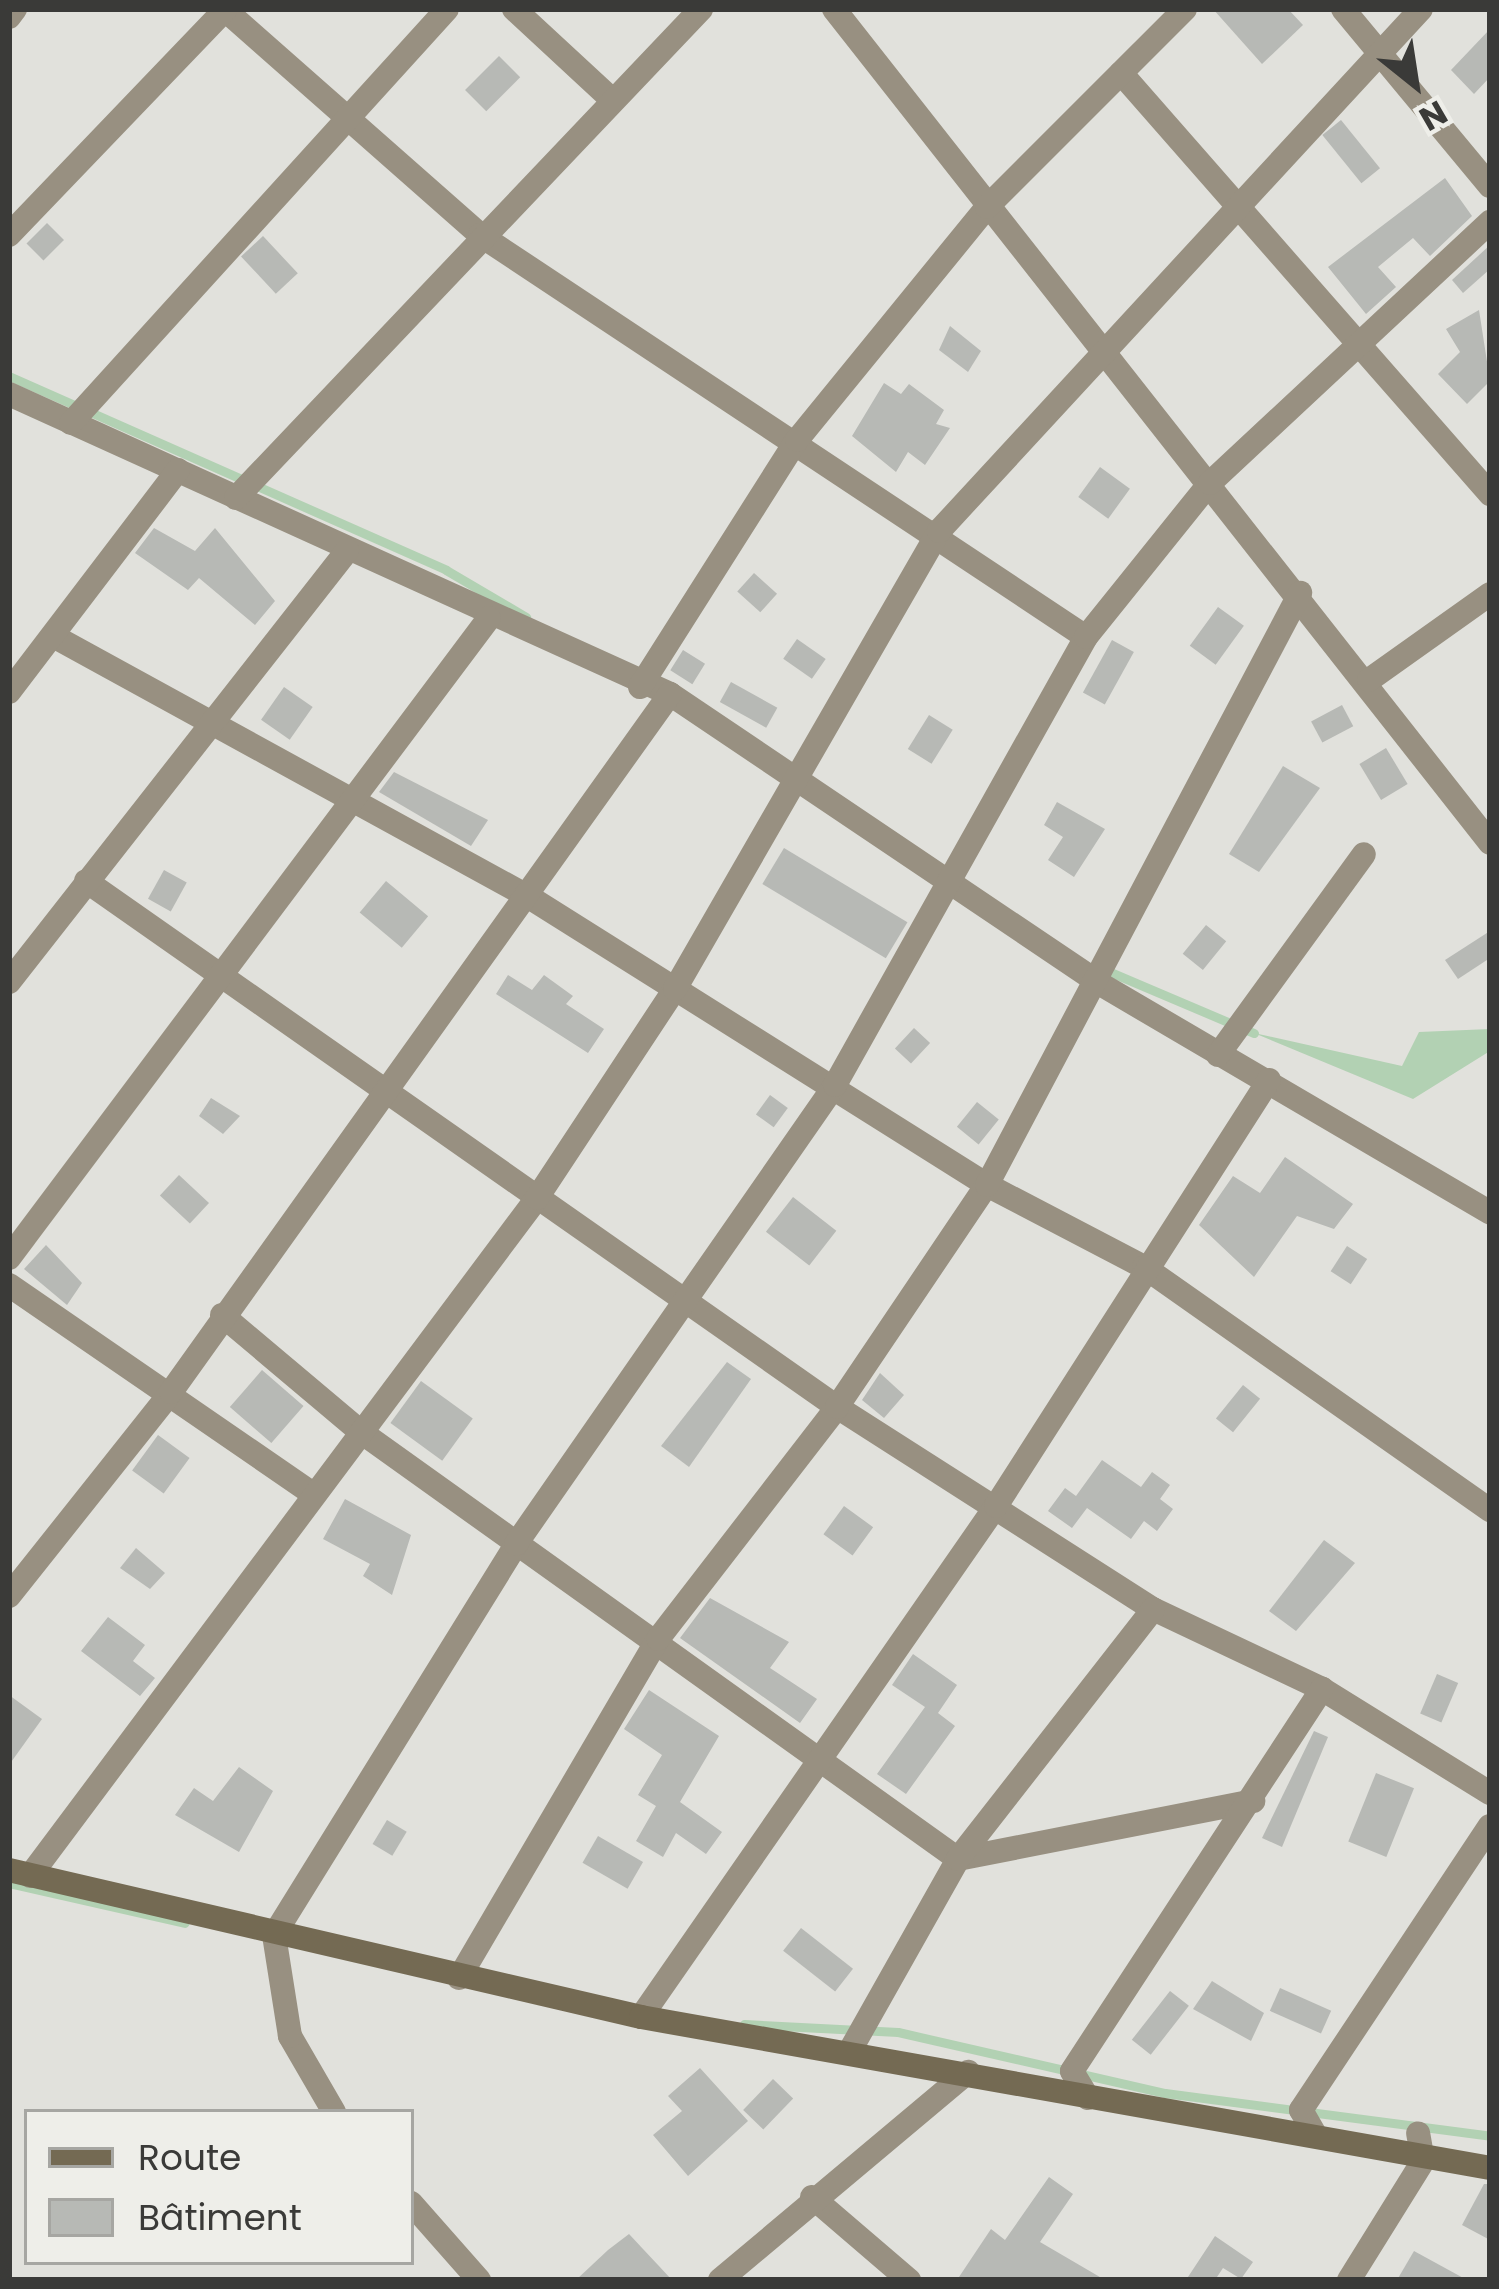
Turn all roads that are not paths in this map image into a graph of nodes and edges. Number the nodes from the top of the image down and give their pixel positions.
1 (15, 9) edge
2 (225, 9) edge
3 (447, 9) edge
4 (514, 9) edge
5 (701, 9) edge
6 (834, 9) edge
7 (1185, 9) edge
8 (1343, 9) edge
9 (1420, 9) edge
10 (9, 17) edge
11 (1378, 53) junction
12 (1121, 73) junction
13 (609, 97) junction
14 (346, 120) junction
15 (1490, 186) edge
16 (987, 207) junction
17 (1230, 207) junction
18 (1490, 222) edge
19 (9, 235) edge
20 (480, 235) junction
21 (1362, 341) junction
22 (1107, 358) junction
23 (9, 394) edge
24 (71, 423) junction
25 (797, 440) junction
26 (178, 470) junction
27 (1210, 483) junction
28 (1490, 494) edge
29 (236, 498) junction
30 (939, 531) junction
31 (347, 551) junction
32 (1300, 593) junction
33 (1490, 594) edge
34 (489, 618) junction
35 (55, 637) junction
36 (1086, 638) junction
37 (1369, 680) junction
38 (640, 687) junction
39 (9, 692) edge
40 (670, 694) junction
41 (206, 723) junction
42 (797, 782) junction
43 (356, 810) junction
44 (1490, 843) edge
45 (1364, 854) dead end
46 (86, 881) junction
47 (950, 882) junction
48 (529, 897) junction
49 (218, 969) junction
50 (9, 982) edge
51 (1102, 985) junction
52 (675, 989) junction
53 (1218, 1055) junction
54 (1269, 1081) junction
55 (835, 1085) junction
56 (381, 1092) junction
57 (987, 1185) junction
58 (537, 1198) junction
59 (1490, 1213) edge
60 (9, 1258) edge
61 (1144, 1267) junction
62 (9, 1286) edge
63 (686, 1299) junction
64 (222, 1316) junction
65 (171, 1392) junction
66 (837, 1407) junction
67 (361, 1432) junction
68 (314, 1495) junction
69 (996, 1506) junction
70 (1490, 1510) edge
71 (516, 1544) junction
72 (9, 1596) edge
73 (1153, 1609) junction
74 (658, 1640) junction
75 (1322, 1689) junction
76 (812, 1757) junction
77 (1490, 1793) edge
78 (1253, 1801) junction
79 (1490, 1826) edge
80 (958, 1859) junction
81 (20, 1873) edge
82 (274, 1934) junction
83 (459, 1978) junction
84 (640, 2017) junction
85 (850, 2049) junction
86 (968, 2072) junction
87 (1088, 2098) junction
88 (332, 2109) edge
89 (1418, 2133) dead end
90 (1316, 2136) junction
91 (1423, 2161) junction
92 (1490, 2168) edge
93 (812, 2198) junction
94 (414, 2206) edge
95 (479, 2280) edge
96 (720, 2280) edge
97 (909, 2280) edge
98 (1349, 2280) edge

1 - 10 street
2 - 14 street
2 - 19 street
3 - 14 street
4 - 13 street
5 - 13 street
6 - 16 street
7 - 12 street
8 - 11 street
9 - 11 street
11 - 15 street
11 - 17 street
12 - 16 street
12 - 17 street
13 - 20 street
14 - 20 street
14 - 24 street
16 - 22 street
16 - 25 street
17 - 21 street
17 - 22 street
18 - 21 street
20 - 25 street
20 - 29 street
21 - 27 street
21 - 28 street
22 - 27 street
22 - 30 street
23 - 24 street
24 - 26 street
25 - 30 street
25 - 38 street
26 - 29 street
26 - 35 street
27 - 32 street
27 - 36 street
29 - 31 street
30 - 36 street
30 - 42 street
31 - 34 street
31 - 41 street
32 - 37 street
32 - 51 street
33 - 37 street
34 - 38 street
34 - 43 street
35 - 39 street
35 - 41 street
36 - 47 street
37 - 44 street
38 - 40 street
40 - 42 street
40 - 48 street
41 - 43 street
41 - 46 street
42 - 47 street
42 - 52 street
43 - 48 street
43 - 49 street
45 - 53 street
46 - 49 street
46 - 50 street
47 - 51 street
47 - 55 street
48 - 52 street
48 - 56 street
49 - 56 street
49 - 60 street
51 - 53 street
51 - 57 street
52 - 55 street
52 - 58 street
53 - 54 street
54 - 59 street
54 - 61 street
55 - 57 street
55 - 63 street
56 - 58 street
56 - 64 street
57 - 61 street
57 - 66 street
58 - 63 street
58 - 67 street
61 - 69 street
61 - 70 street
62 - 65 street
63 - 66 street
63 - 71 street
64 - 65 street
64 - 67 street
65 - 68 street
65 - 72 street
66 - 69 street
66 - 74 street
67 - 68 street
67 - 71 street
68 - 81 street
69 - 73 street
69 - 76 street
71 - 74 street
71 - 82 street
73 - 75 street
73 - 80 street
74 - 76 street
74 - 83 street
75 - 77 street
75 - 78 street
76 - 80 street
76 - 84 street
78 - 80 street
78 - 87 street
79 - 90 street
80 - 85 street
81 - 82 street
82 - 83 street
82 - 88 street
83 - 84 street
84 - 85 street
85 - 86 street
86 - 87 street
86 - 93 street
87 - 90 street
89 - 91 street
90 - 91 street
91 - 92 street
91 - 98 street
93 - 96 street
93 - 97 street
94 - 95 street

